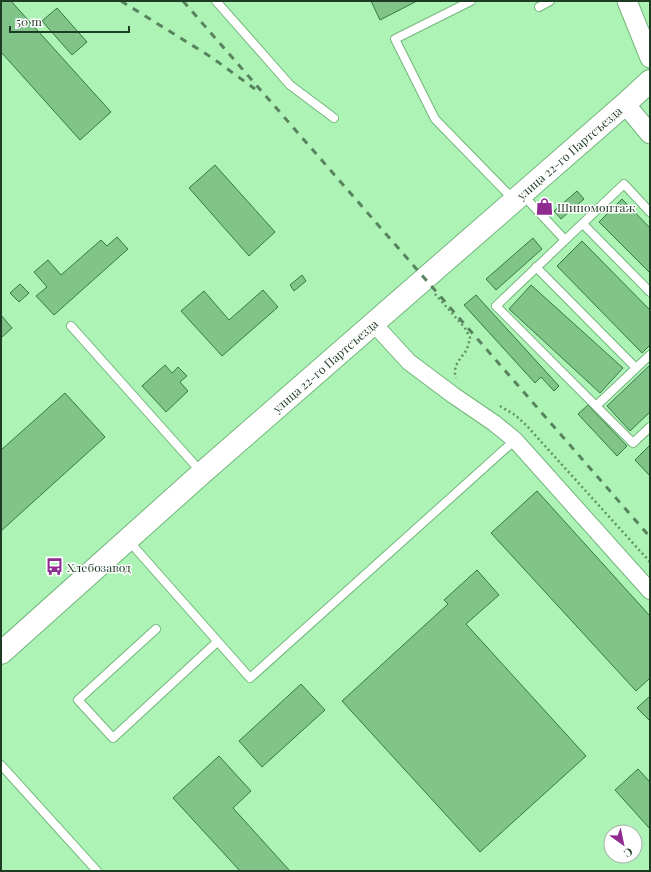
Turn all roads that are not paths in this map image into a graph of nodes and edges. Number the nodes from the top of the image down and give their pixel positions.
1 (216, 1) edge
2 (471, 1) edge
3 (550, 1) edge
4 (627, 1) edge
5 (539, 7) dead end
6 (650, 58) edge
7 (650, 81) edge
8 (625, 104) junction
9 (334, 118) dead end
10 (650, 134) edge
11 (518, 197) junction
12 (650, 212) edge
13 (582, 224) junction
14 (565, 240) junction
15 (536, 267) junction
16 (650, 292) edge
17 (374, 324) junction
18 (71, 326) dead end
19 (650, 355) edge
20 (636, 368) junction
21 (596, 406) junction
22 (650, 427) edge
23 (515, 440) junction
24 (202, 473) junction
25 (127, 540) junction
26 (650, 591) edge
27 (156, 629) dead end
28 (218, 642) junction
29 (1, 653) edge
30 (1, 765) edge
31 (97, 871) edge

1 - 9 lane
2 - 11 lane
3 - 5 lane
4 - 6 street
7 - 8 main road, улица 22-го Партсъезда
8 - 10 street
8 - 11 main road, улица 22-го Партсъезда
11 - 14 lane
11 - 17 main road, улица 22-го Партсъезда
12 - 13 lane
13 - 14 lane
13 - 16 lane
14 - 15 lane
15 - 20 lane
15 - 21 lane
17 - 23 street
17 - 24 main road, улица 22-го Партсъезда
18 - 24 lane
19 - 20 lane
20 - 21 lane
21 - 22 lane
23 - 26 street
23 - 28 lane
24 - 25 main road, улица 22-го Партсъезда
25 - 28 lane
25 - 29 main road, улица 22-го Партсъезда
27 - 28 lane
30 - 31 lane

